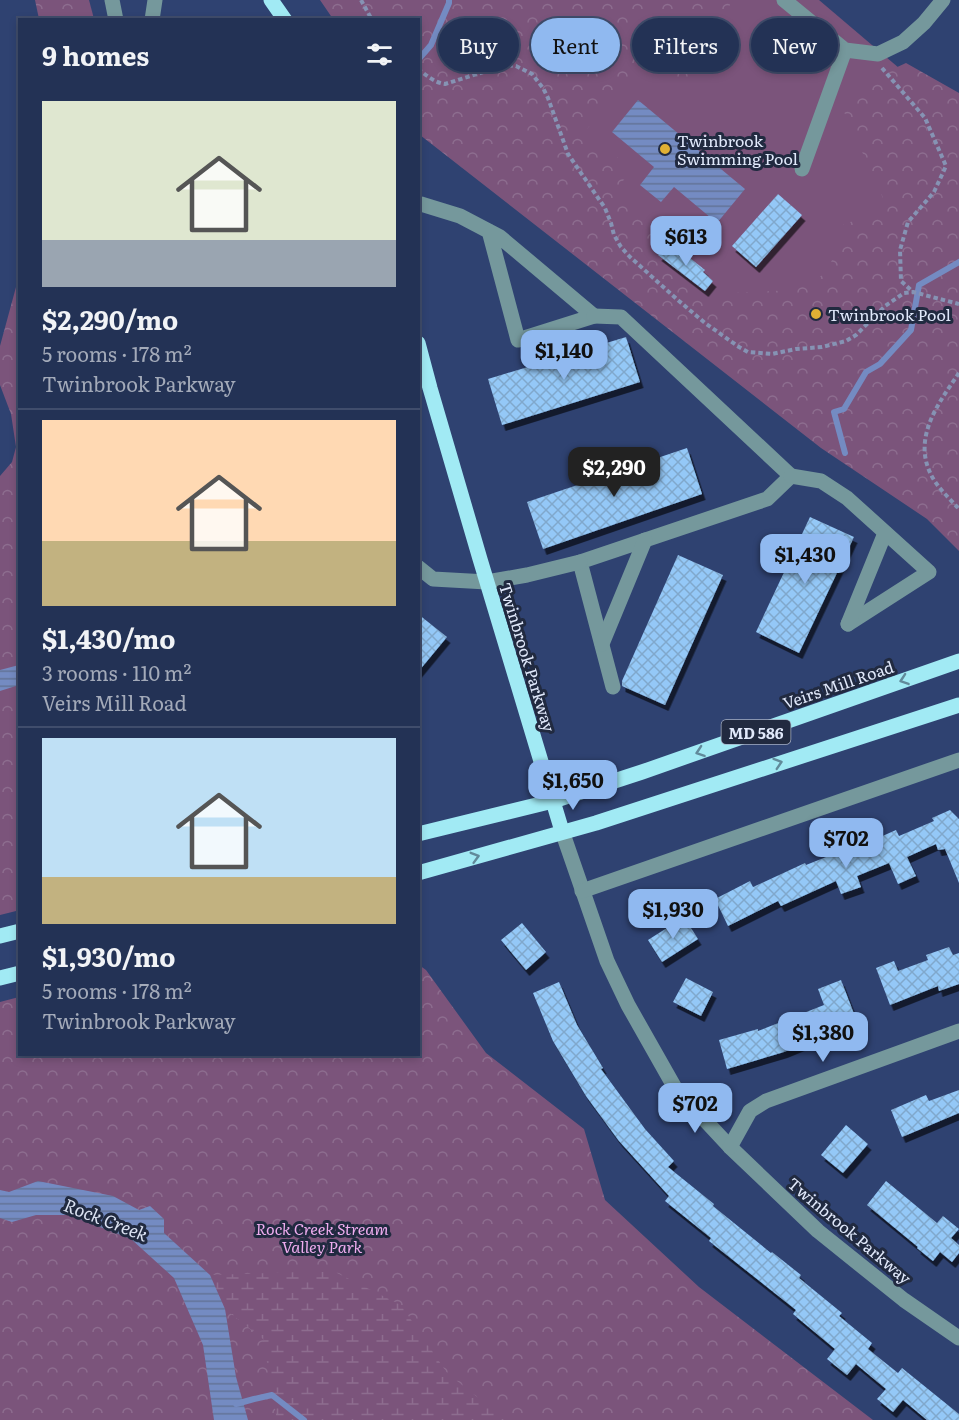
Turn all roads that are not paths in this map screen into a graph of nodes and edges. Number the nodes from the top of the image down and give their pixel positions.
1 (112, 0) edge
2 (155, 0) edge
3 (271, 0) edge
4 (784, 0) edge
5 (942, 0) edge
6 (116, 18) edge
7 (152, 18) edge
8 (284, 18) edge
9 (845, 50) junction
10 (802, 169) dead end
11 (420, 204) edge
12 (489, 231) junction
13 (594, 316) junction
14 (420, 359) edge
15 (424, 391) edge
16 (791, 476) junction
17 (885, 533) junction
18 (645, 540) junction
19 (580, 562) junction
20 (420, 569) edge
21 (487, 582) junction
22 (602, 644) junction
23 (959, 660) edge
24 (613, 687) dead end
25 (959, 705) edge
26 (959, 760) edge
27 (553, 801) junction
28 (562, 831) junction
29 (420, 834) edge
30 (420, 872) edge
31 (582, 891) junction
32 (18, 932) edge
33 (0, 936) edge
34 (18, 974) edge
35 (0, 978) edge
36 (959, 1031) edge
37 (730, 1147) junction
38 (959, 1338) edge

1 - 6 street
2 - 7 street
3 - 8 main road
4 - 9 street
5 - 9 street
9 - 10 street
11 - 12 street
12 - 13 street
12 - 13 street
13 - 16 street
14 - 15 main road, Twinbrook Parkway
15 - 21 main road, Twinbrook Parkway
16 - 17 street
16 - 18 street
17 - 17 street
18 - 19 street
18 - 22 street
19 - 21 street
19 - 22 street
20 - 21 street
21 - 27 main road, Twinbrook Parkway
22 - 24 street
23 -> 27 main road, Veirs Mill Road / MD 586
28 -> 25 main road, MD 586
26 - 31 street
27 - 28 main road, Twinbrook Parkway
27 - 29 main road, Veirs Mill Road / MD 586
30 -> 28 main road, MD 586
28 - 31 street, Twinbrook Parkway
31 - 37 street, Twinbrook Parkway
32 - 33 main road
34 - 35 main road
36 - 37 street
37 - 38 street, Twinbrook Parkway

